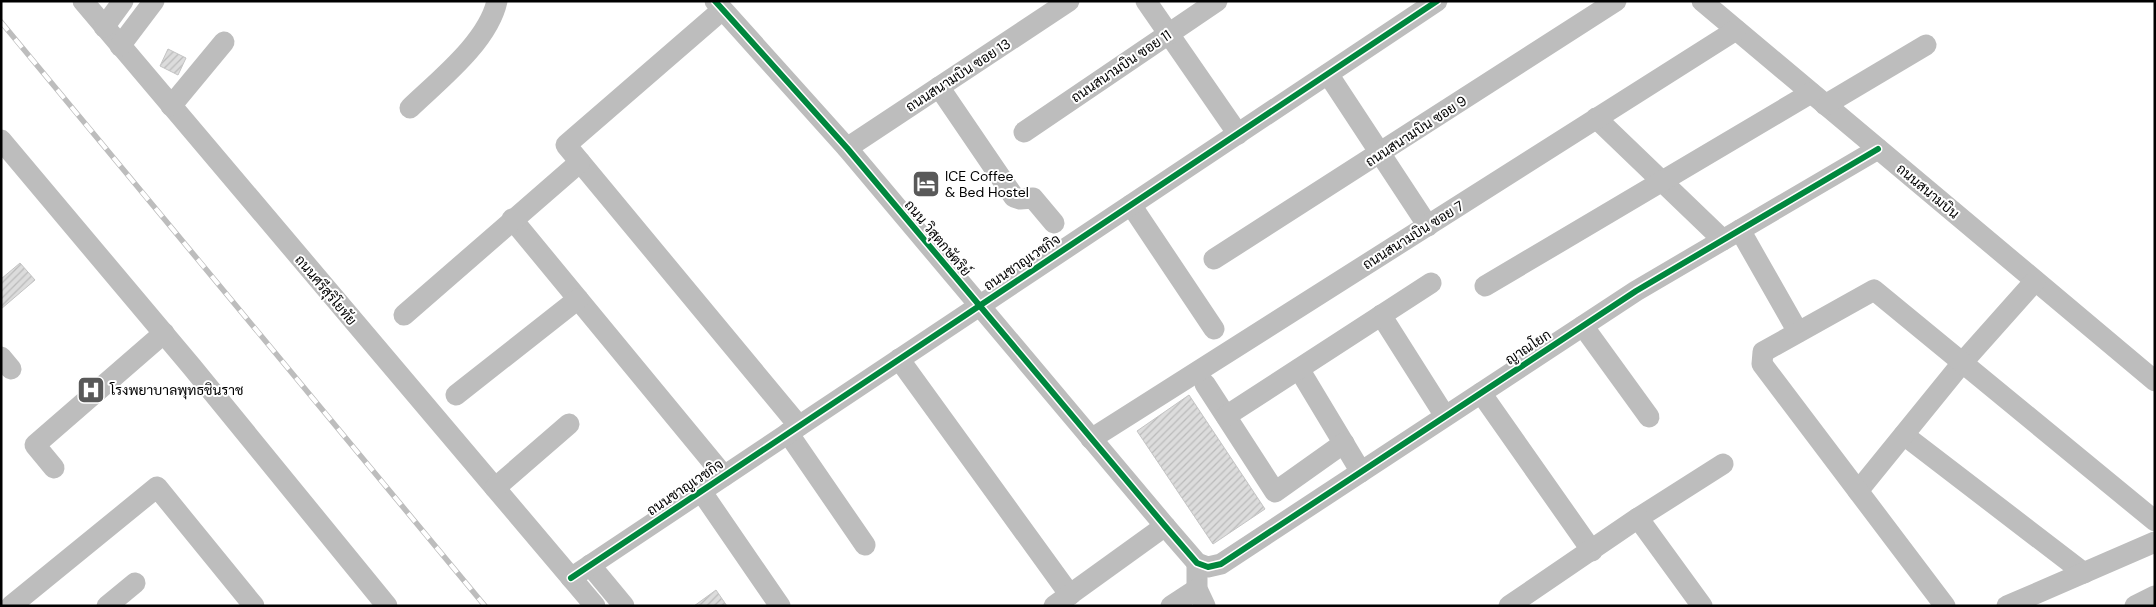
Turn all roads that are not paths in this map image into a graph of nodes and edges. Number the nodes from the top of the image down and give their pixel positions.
1 (83, 1) edge
2 (123, 1) edge
3 (497, 1) edge
4 (1069, 1) edge
5 (1146, 1) edge
6 (1217, 1) edge
7 (1437, 1) edge
8 (1616, 1) edge
9 (1702, 1) edge
10 (151, 2) edge
11 (718, 6) edge
12 (104, 27) junction
13 (1736, 30) junction
14 (1169, 34) junction
15 (224, 42) dead end
16 (1926, 45) dead end
17 (120, 46) junction
18 (1328, 74) junction
19 (939, 87) junction
20 (1818, 99) junction
21 (171, 106) junction
22 (410, 108) dead end
23 (1596, 118) junction
24 (1024, 132) dead end
25 (1238, 134) junction
26 (1, 140) edge
27 (847, 148) junction
28 (1878, 149) junction
29 (1381, 154) junction
30 (580, 162) junction
31 (1662, 181) junction
32 (1131, 205) junction
33 (512, 219) junction
34 (1054, 223) dead end
35 (1428, 226) junction
36 (1731, 235) junction
37 (1214, 259) dead end
38 (2035, 281) junction
39 (1431, 283) dead end
40 (1484, 286) dead end
41 (578, 300) junction
42 (978, 307) junction
43 (1381, 314) junction
44 (404, 315) dead end
45 (1582, 326) junction
46 (1214, 329) dead end
47 (1798, 332) junction
48 (164, 333) junction
49 (899, 359) junction
50 (1962, 363) junction
51 (1299, 368) junction
52 (2155, 381) edge
53 (1205, 384) dead end
54 (1481, 393) junction
55 (456, 395) dead end
56 (1226, 416) junction
57 (1445, 416) junction
58 (1649, 417) dead end
59 (570, 424) dead end
60 (794, 429) junction
61 (1904, 435) junction
62 (1091, 439) junction
63 (1344, 444) junction
64 (1723, 464) dead end
65 (54, 468) dead end
66 (1361, 472) junction
67 (724, 476) junction
68 (495, 488) junction
69 (1858, 491) junction
70 (701, 492) junction
71 (1638, 518) junction
72 (2155, 521) edge
73 (1165, 526) junction
74 (2155, 542) edge
75 (865, 545) dead end
76 (1592, 551) junction
77 (1197, 563) junction
78 (590, 565) junction
79 (2084, 573) junction
80 (571, 578) junction
81 (135, 582) dead end
82 (2155, 596) edge
83 (1201, 598) edge
84 (1062, 600) edge
85 (117, 603) edge
86 (11, 606) edge
87 (254, 606) edge
88 (387, 606) edge
89 (595, 606) edge
90 (624, 606) edge
91 (780, 606) edge
92 (1171, 606) edge
93 (1509, 606) edge
94 (1702, 606) edge
95 (1945, 606) edge
96 (2007, 606) edge
97 (2134, 606) edge

1 - 12 street, ถนนศรีสุริโยทัย
2 - 12 street
3 - 22 street
4 - 19 street, ถนนสนามบิน ซอย 13
5 - 14 street
6 - 14 street, ถนนสนามบิน ซอย 11
7 - 18 street, ถนนชาญเวชกิจ
8 - 29 street, ถนนสนามบิน ซอย 9
9 - 13 street, ถนนสนามบิน
10 - 17 street
11 - 27 street, ถนน วิสุตกษัตริย์
11 - 30 street
12 - 17 street, ถนนศรีสุริโยทัย
13 - 20 street, ถนนสนามบิน
13 - 23 street, ถนนสนามบิน ซอย 7
14 - 24 street, ถนนสนามบิน ซอย 11
14 - 25 street
15 - 21 street
16 - 20 street
17 - 21 street, ถนนศรีสุริโยทัย
18 - 25 street, ถนนชาญเวชกิจ
18 - 29 street
19 - 27 street, ถนนสนามบิน ซอย 13
19 - 34 street
20 - 28 street, ถนนสนามบิน
20 - 31 street
21 - 68 street, ถนนศรีสุริโยทัย
23 - 31 street
23 - 35 street, ถนนสนามบิน ซอย 7
25 - 32 street, ถนนชาญเวชกิจ
26 - 48 street
27 - 42 street, ถนน วิสุตกษัตริย์
28 - 36 street, ญาณโยก
28 - 38 street, ถนนสนามบิน
29 - 35 street
29 - 37 street, ถนนสนามบิน ซอย 9
30 - 33 street
30 - 60 street
31 - 36 street
31 - 40 street
32 - 42 street, ถนนชาญเวชกิจ
32 - 46 street
33 - 41 street
33 - 44 street
35 - 62 street, ถนนสนามบิน ซอย 7
36 - 45 street, ญาณโยก
36 - 47 street
38 - 50 street
38 - 52 street, ถนนสนามบิน
39 - 43 street
41 - 55 street
41 - 67 street
42 - 49 street, ถนนชาญเวชกิจ
42 - 62 street, ถนน วิสุตกษัตริย์
43 - 51 street
43 - 57 street
45 - 54 street, ญาณโยก
45 - 58 street
47 - 50 street
47 - 69 street
48 - 65 street
48 - 88 street
49 - 60 street, ถนนชาญเวชกิจ
49 - 84 street
50 - 61 street
50 - 72 street
51 - 56 street
51 - 63 street
53 - 56 street
54 - 57 street, ญาณโยก
54 - 76 street
56 - 63 street
57 - 66 street, ญาณโยก
59 - 68 street
60 - 67 street, ถนนชาญเวชกิจ
60 - 75 street
61 - 69 street
61 - 79 street
62 - 73 street, ถนน วิสุตกษัตริย์
63 - 66 street
64 - 71 street
66 - 77 street, ญาณโยก
67 - 70 street, ถนนชาญเวชกิจ
68 - 80 street, ถนนศรีสุริโยทัย
69 - 95 street
70 - 78 street, ถนนชาญเวชกิจ
70 - 91 street
71 - 76 street
71 - 94 street
73 - 77 street, ถนน วิสุตกษัตริย์
73 - 84 street
74 - 79 street
76 - 93 street
77 - 83 street
78 - 80 street, ถนนชาญเวชกิจ
78 - 90 street
79 - 96 street
80 - 89 street, ถนนศรีสุริโยทัย
81 - 85 street
82 - 97 street
83 - 92 street
86 - 87 street

